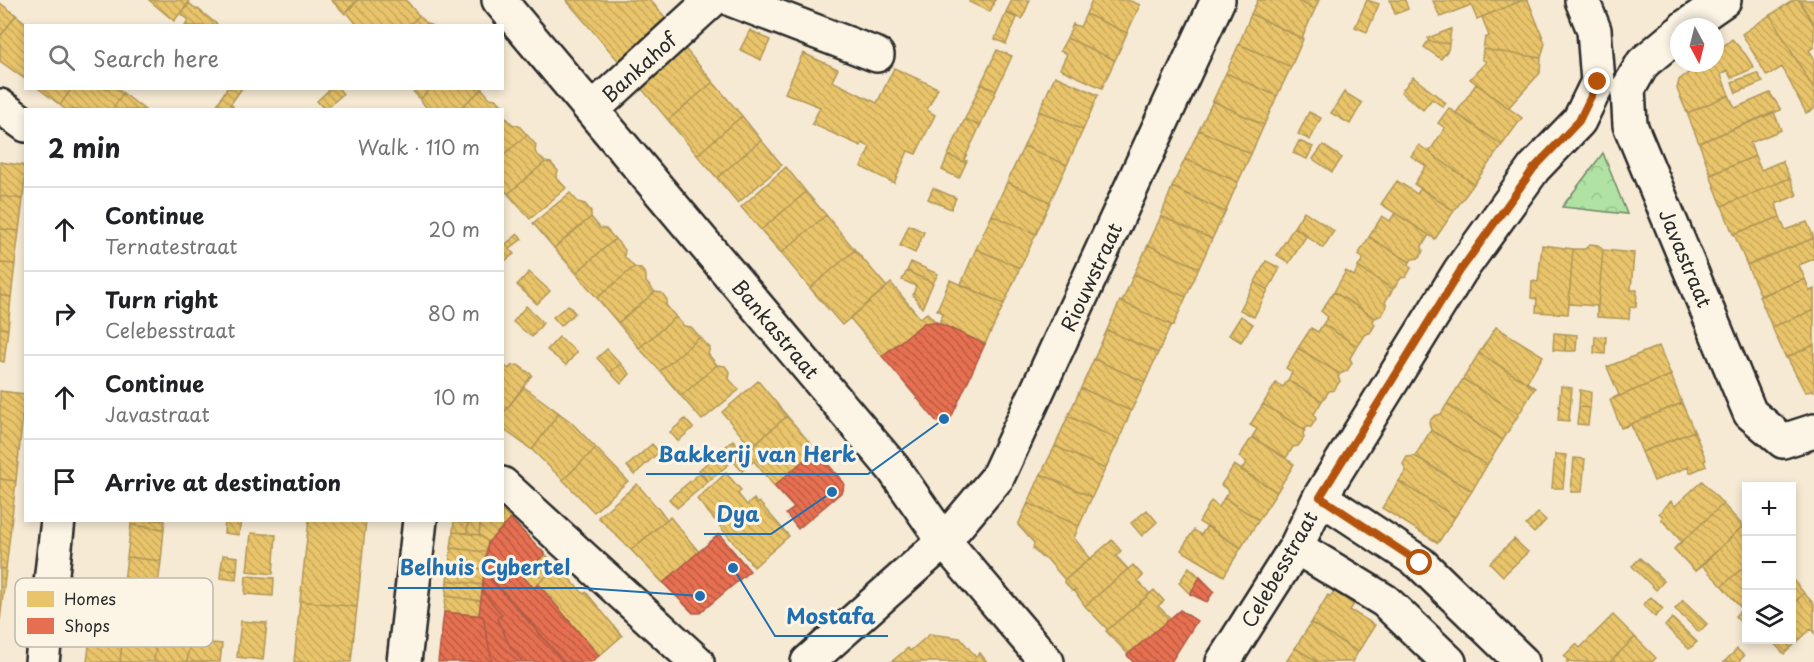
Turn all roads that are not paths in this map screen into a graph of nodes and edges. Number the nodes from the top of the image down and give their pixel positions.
1 (499, 0) edge
2 (712, 0) edge
3 (733, 0) edge
4 (1218, 0) edge
5 (1582, 0) edge
6 (1724, 0) edge
7 (1698, 18) edge
8 (1670, 40) edge
9 (877, 55) dead end
10 (0, 106) edge
11 (592, 110) junction
12 (24, 124) edge
13 (1814, 431) edge
14 (504, 486) edge
15 (1320, 497) junction
16 (58, 522) edge
17 (420, 522) edge
18 (944, 541) junction
19 (1296, 547) junction
20 (51, 578) edge
21 (44, 647) edge
22 (42, 662) edge
23 (404, 662) edge
24 (697, 662) edge
25 (808, 662) edge
26 (1047, 662) edge
27 (1223, 662) edge
28 (1449, 662) edge
29 (1522, 662) edge

1 - 11 street, Bankastraat
2 - 11 street, Bankahof
3 - 9 street
4 - 18 street, Riouwstraat
5 - 15 street, Celebesstraat
6 - 7 street
8 - 13 street, Javastraat
10 - 12 street
11 - 18 street, Bankastraat
14 - 24 street
15 - 19 street, Celebesstraat
15 - 29 street
16 - 20 street
17 - 23 street
18 - 25 street, Riouwstraat
18 - 26 street, Bankastraat
19 - 27 street, Celebesstraat
19 - 28 street
21 - 22 street

